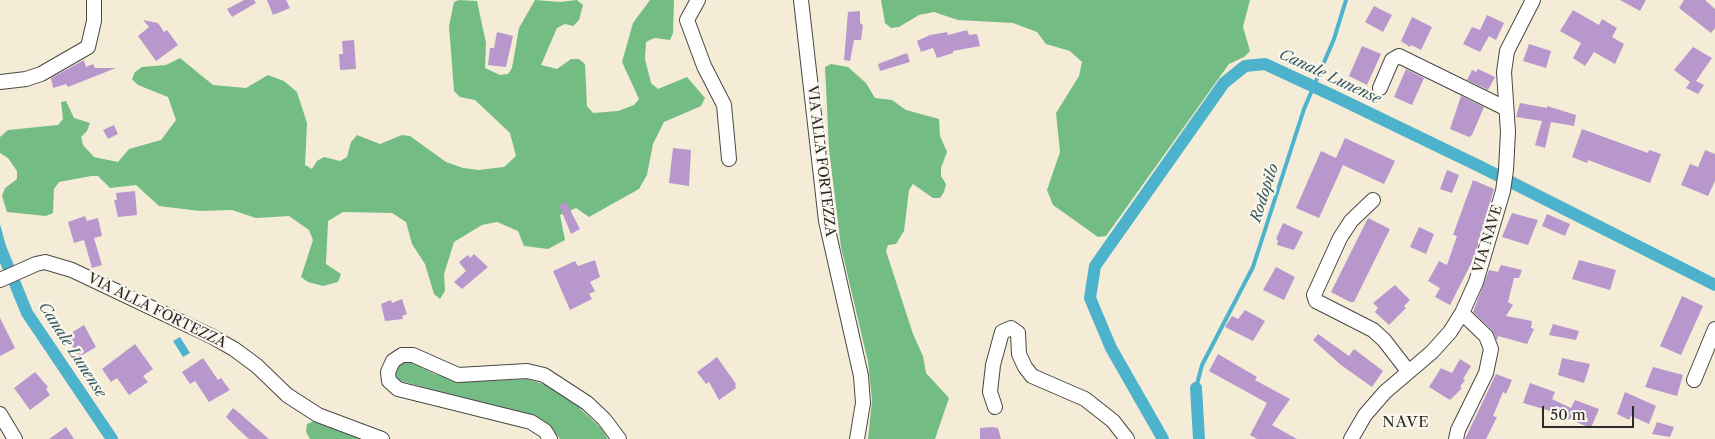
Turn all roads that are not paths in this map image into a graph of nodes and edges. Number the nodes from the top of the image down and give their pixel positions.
1 (94, 0) edge
2 (698, 0) edge
3 (801, 0) edge
4 (1533, 0) edge
5 (0, 82) edge
6 (1380, 88) dead end
7 (1505, 108) junction
8 (729, 160) dead end
9 (1373, 200) dead end
10 (1, 279) edge
11 (1462, 313) junction
12 (1715, 330) edge
13 (1408, 372) junction
14 (1694, 380) dead end
15 (995, 407) dead end
16 (0, 414) edge
17 (14, 439) edge
18 (382, 439) edge
19 (550, 439) edge
20 (619, 439) edge
21 (856, 439) edge
22 (1127, 439) edge
23 (1351, 439) edge
24 (1456, 439) edge

1 - 5 street
2 - 8 street
3 - 21 street, VIA ALLA FORTEZZA
4 - 7 street, VIA NAVE
6 - 7 street
7 - 11 street, VIA NAVE
9 - 13 street
10 - 18 street, VIA ALLA FORTEZZA
11 - 13 street, VIA NAVE
11 - 24 street
12 - 14 street
13 - 23 street, VIA NAVE
15 - 22 street
16 - 17 street
19 - 20 street

